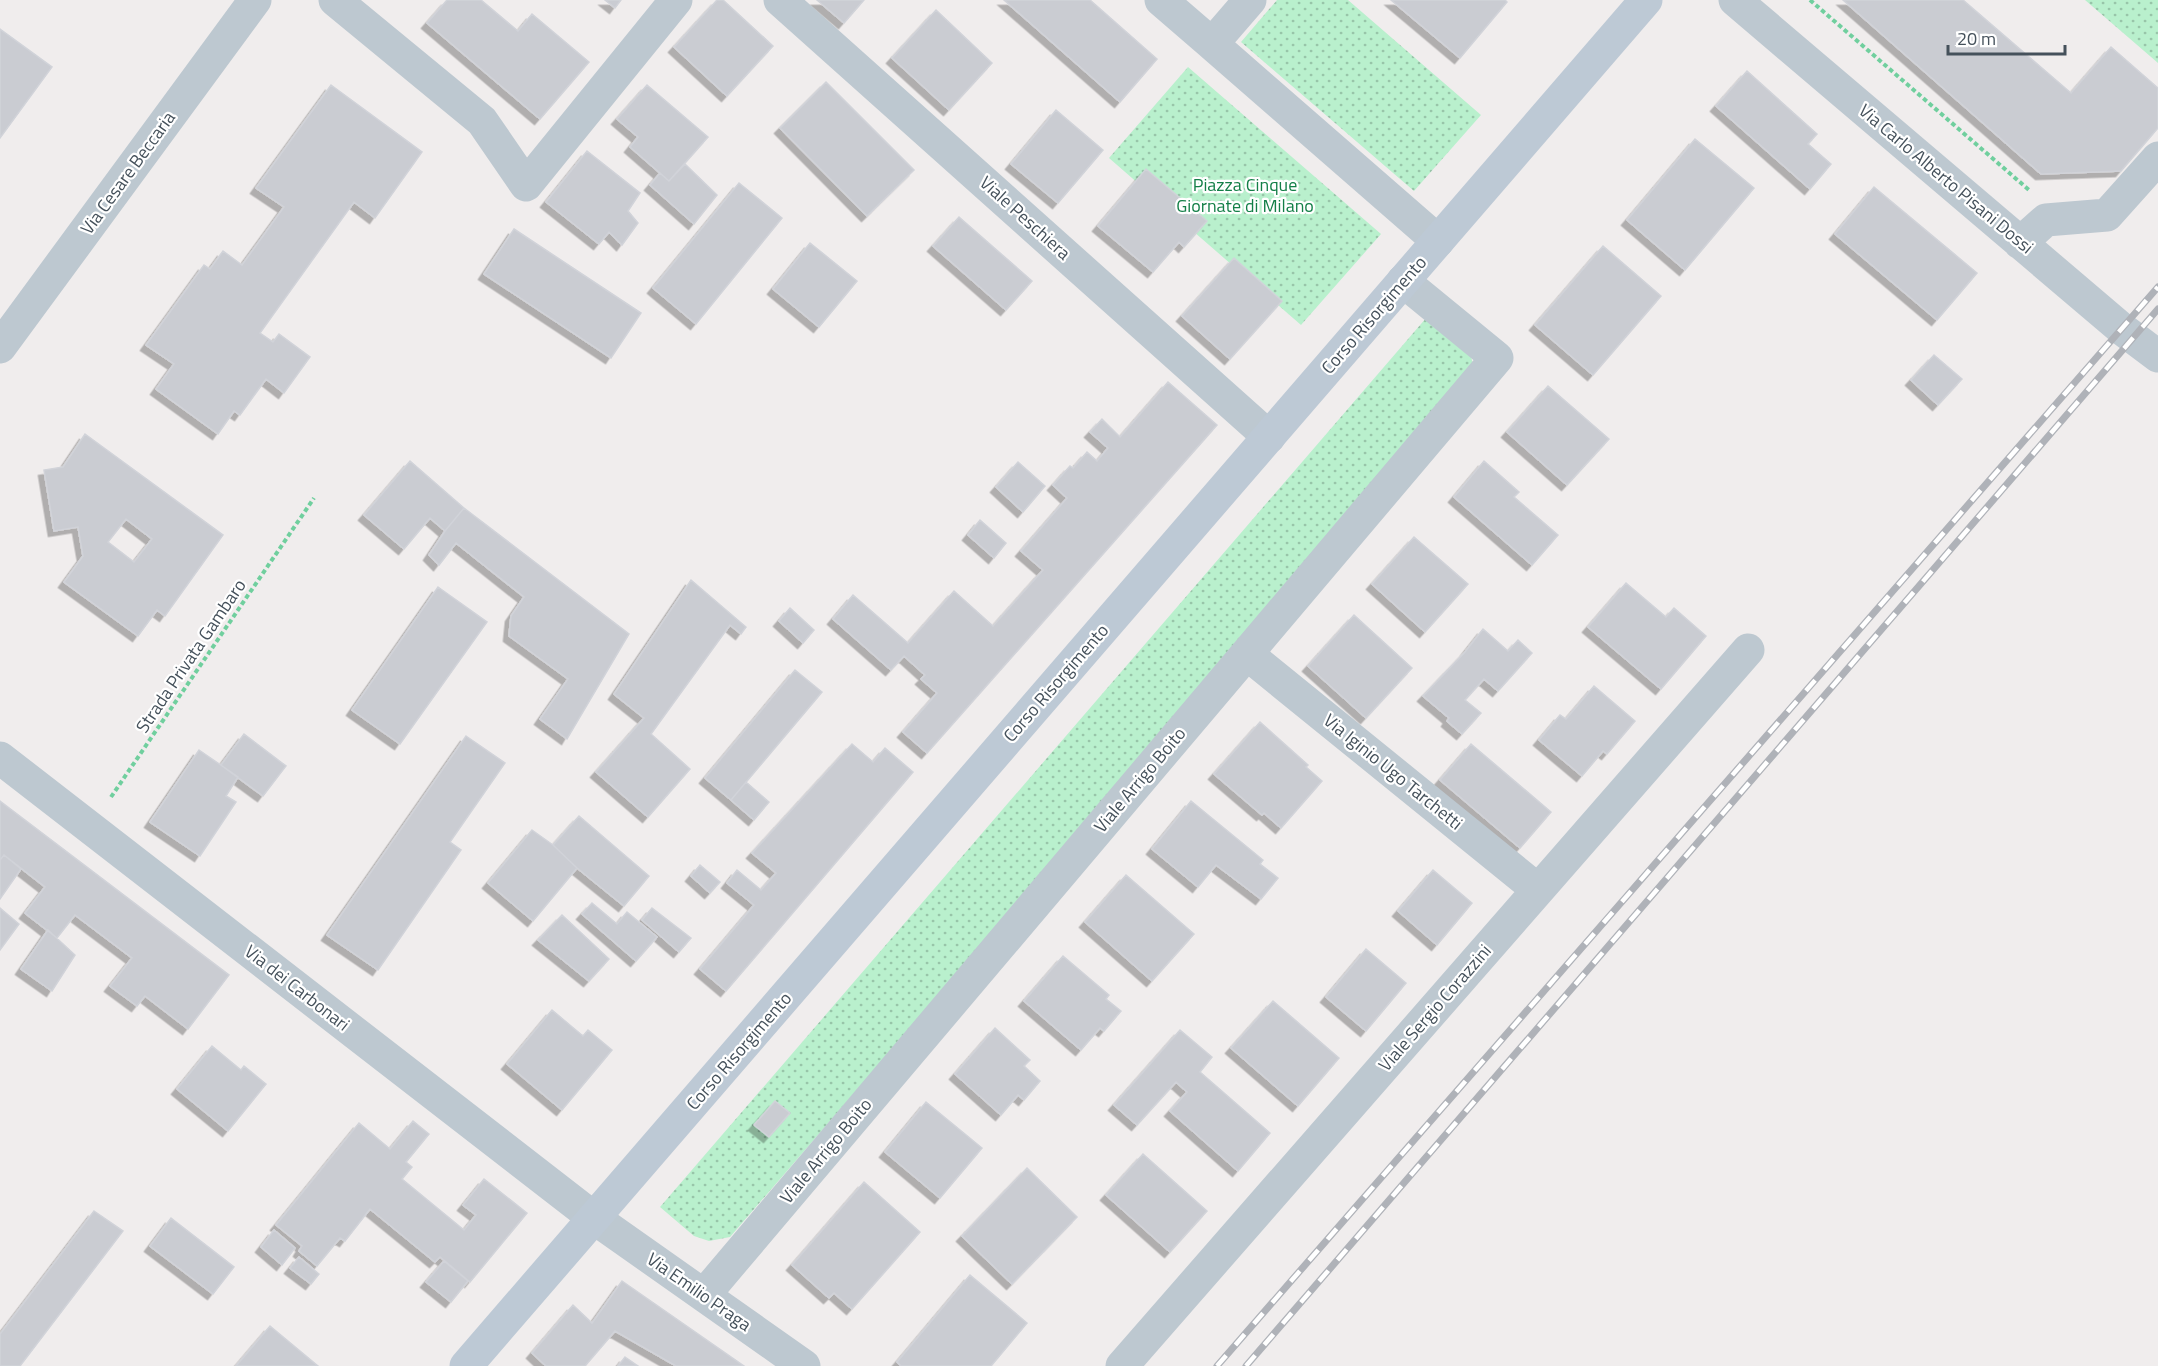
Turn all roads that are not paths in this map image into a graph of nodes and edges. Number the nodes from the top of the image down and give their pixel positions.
1 (255, 0) edge
2 (335, 0) edge
3 (676, 0) edge
4 (780, 0) edge
5 (1161, 0) edge
6 (1250, 0) edge
7 (1646, 0) edge
8 (1735, 0) edge
9 (1212, 44) junction
10 (2158, 158) edge
11 (1438, 241) junction
12 (2020, 243) junction
13 (1403, 281) junction
14 (0, 347) edge
15 (2158, 356) edge
16 (1269, 437) junction
17 (1748, 650) dead end
18 (1247, 654) junction
19 (0, 758) edge
20 (1538, 890) junction
21 (594, 1218) junction
22 (704, 1295) junction
23 (466, 1366) edge
24 (804, 1366) edge
25 (1122, 1366) edge

1 - 14 street, Via Cesare Beccaria
2 - 3 street
4 - 16 street, Viale Peschiera
5 - 9 street
6 - 9 street
7 - 11 main road, Corso Risorgimento
8 - 12 street, Via Carlo Alberto Pisani Dossi
9 - 11 street
10 - 12 street
11 - 13 main road, Corso Risorgimento
12 - 15 street, Via Carlo Alberto Pisani Dossi
13 - 16 main road, Corso Risorgimento
13 - 18 street, Viale Arrigo Boito
16 - 21 main road, Corso Risorgimento
17 - 20 street, Viale Sergio Corazzini
18 - 20 street, Via Iginio Ugo Tarchetti
18 - 22 street, Viale Arrigo Boito
19 - 21 street, Via dei Carbonari
20 - 25 street, Viale Sergio Corazzini
21 - 22 street, Via Emilio Praga
21 - 23 main road, Corso Risorgimento
22 - 24 street, Via Emilio Praga

